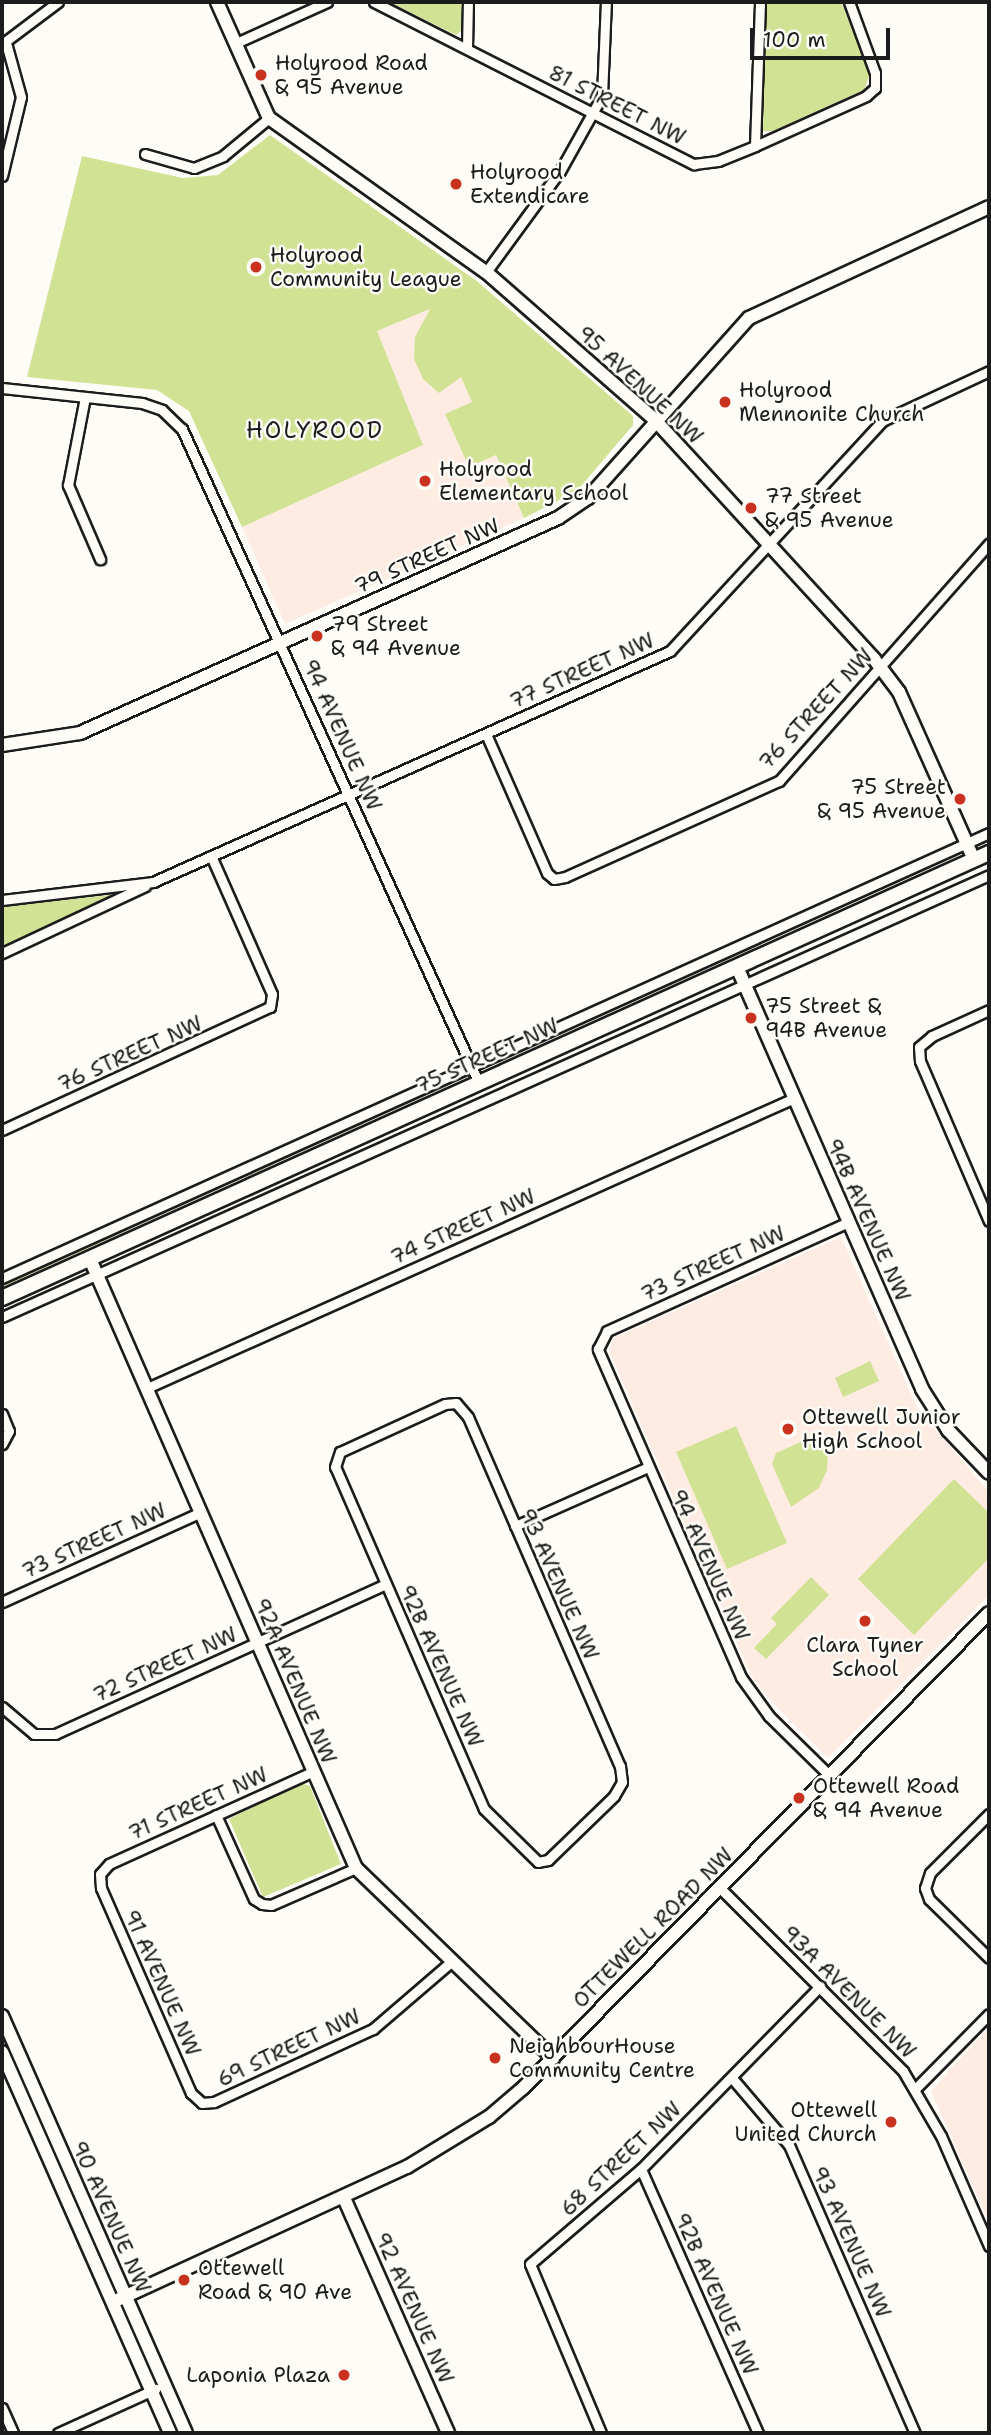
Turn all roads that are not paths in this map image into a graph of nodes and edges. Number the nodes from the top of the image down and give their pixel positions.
1 (58, 2) edge
2 (217, 2) edge
3 (327, 2) edge
4 (374, 2) edge
5 (468, 2) edge
6 (606, 2) edge
7 (760, 2) edge
8 (849, 2) edge
9 (236, 43) junction
10 (4, 44) edge
11 (467, 48) junction
12 (594, 110) junction
13 (269, 118) junction
14 (755, 146) junction
15 (145, 154) dead end
16 (2, 176) edge
17 (989, 207) edge
18 (486, 271) junction
19 (989, 371) edge
20 (2, 388) edge
21 (85, 397) junction
22 (656, 421) junction
23 (770, 545) junction
24 (989, 547) edge
25 (100, 559) dead end
26 (281, 643) junction
27 (880, 667) junction
28 (486, 734) junction
29 (2, 745) edge
30 (349, 794) junction
31 (989, 833) edge
32 (967, 843) junction
33 (989, 853) edge
34 (211, 856) junction
35 (974, 860) junction
36 (989, 875) edge
37 (153, 882) junction
38 (2, 900) edge
39 (2, 953) edge
40 (737, 967) junction
41 (745, 985) junction
42 (989, 1010) edge
43 (472, 1066) junction
44 (479, 1083) junction
45 (794, 1098) junction
46 (2, 1130) edge
47 (989, 1221) edge
48 (848, 1222) junction
49 (90, 1259) junction
50 (98, 1276) junction
51 (2, 1278) edge
52 (2, 1298) edge
53 (2, 1317) edge
54 (598, 1343) joint
55 (147, 1388) junction
56 (2, 1414) edge
57 (3, 1443) edge
58 (335, 1467) joint
59 (648, 1467) junction
60 (989, 1473) edge
61 (201, 1512) junction
62 (515, 1526) junction
63 (386, 1584) junction
64 (2, 1602) edge
65 (989, 1613) edge
66 (257, 1642) junction
67 (2, 1707) edge
68 (314, 1772) junction
69 (830, 1776) junction
70 (989, 1814) edge
71 (216, 1815) junction
72 (538, 1862) joint
73 (356, 1868) junction
74 (100, 1874) joint
75 (720, 1888) junction
76 (989, 1958) edge
77 (452, 1961) junction
78 (820, 1986) junction
79 (989, 2014) edge
80 (2, 2016) edge
81 (2, 2052) edge
82 (553, 2058) junction
83 (732, 2078) junction
84 (915, 2088) junction
85 (202, 2103) joint
86 (641, 2169) junction
87 (344, 2197) junction
88 (989, 2246) edge
89 (125, 2297) junction
90 (113, 2302) junction
91 (165, 2385) junction
92 (151, 2391) junction
93 (2, 2408) edge
94 (13, 2433) edge
95 (58, 2433) edge
96 (170, 2433) edge
97 (186, 2433) edge
98 (448, 2433) edge
99 (601, 2433) edge
100 (758, 2433) edge
101 (915, 2433) edge

1 - 10 street
2 - 9 street
3 - 9 street
4 - 11 street, 81 STREET NW
5 - 11 street
6 - 12 street
7 - 14 street
8 - 14 street, 81 STREET NW
9 - 13 street
10 - 16 street
11 - 12 street, 81 STREET NW
12 - 14 street, 81 STREET NW
12 - 18 street
13 - 15 street
13 - 18 street, 95 AVENUE NW
17 - 22 street, 79 STREET NW
18 - 22 street, 95 AVENUE NW
19 - 23 street, 77 STREET NW
20 - 21 street
21 - 25 street
21 - 26 street, 94 AVENUE NW
22 - 23 street, 95 AVENUE NW
22 - 26 street, 79 STREET NW
23 - 27 street, 95 AVENUE NW
23 - 28 street, 77 STREET NW
24 - 27 street, 76 STREET NW
26 - 29 street, 79 STREET NW
26 - 30 street, 94 AVENUE NW
27 - 28 street, 76 STREET NW
27 - 32 street, 95 AVENUE NW
28 - 30 street, 77 STREET NW
30 - 34 street, 77 STREET NW
30 - 43 street, 94 AVENUE NW
31 - 32 street, 75 STREET NW
32 - 35 street, 95 AVENUE NW
32 - 43 street, 75 STREET NW
33 - 35 main road, 75 STREET NW
34 - 37 street, 77 STREET NW
34 - 46 street, 76 STREET NW
35 - 40 main road, 75 STREET NW
36 - 41 street, 75 STREET NW
37 - 38 street, 77 STREET NW
37 - 39 street, 77 STREET NW
40 - 41 street, 94B AVENUE NW
40 - 44 main road, 75 STREET NW
41 - 45 street, 94B AVENUE NW
41 - 50 street, 75 STREET NW
42 - 47 street
43 - 44 street, 94 AVENUE NW
43 - 51 street, 75 STREET NW
44 - 49 main road, 75 STREET NW
45 - 48 street, 94B AVENUE NW
45 - 55 street, 74 STREET NW
48 - 54 street, 73 STREET NW
48 - 60 street, 94B AVENUE NW
49 - 50 street, 92A AVENUE NW
49 - 52 main road, 75 STREET NW
50 - 53 street, 75 STREET NW
50 - 55 street, 92A AVENUE NW
54 - 59 street, 94 AVENUE NW
55 - 61 street, 92A AVENUE NW
56 - 57 street
58 - 62 street, 93 AVENUE NW
58 - 63 street, 92B AVENUE NW
59 - 62 street
59 - 69 street, 94 AVENUE NW
61 - 64 street, 73 STREET NW
61 - 66 street, 92A AVENUE NW
62 - 72 street, 93 AVENUE NW
63 - 66 street, 72 STREET NW
63 - 72 street, 92B AVENUE NW
65 - 69 street, OTTEWELL ROAD NW
66 - 67 street, 72 STREET NW
66 - 68 street, 92A AVENUE NW
68 - 71 street, 71 STREET NW
68 - 73 street, 92A AVENUE NW
69 - 75 street, OTTEWELL ROAD NW
70 - 76 street
71 - 73 street
71 - 74 street, 71 STREET NW
73 - 77 street, 92A AVENUE NW
74 - 85 street, 91 AVENUE NW
75 - 78 street, 93A AVENUE NW
75 - 82 street, OTTEWELL ROAD NW
77 - 82 street, 92A AVENUE NW
77 - 85 street, 69 STREET NW
78 - 83 street, 68 STREET NW
78 - 84 street, 93A AVENUE NW
79 - 84 street
80 - 89 street, 90 AVENUE NW
81 - 90 street, 90 AVENUE NW
82 - 87 street, OTTEWELL ROAD NW
83 - 86 street, 68 STREET NW
83 - 101 street, 93 AVENUE NW
84 - 88 street, 93A AVENUE NW
86 - 99 street, 68 STREET NW
86 - 100 street, 92B AVENUE NW
87 - 89 street, OTTEWELL ROAD NW
87 - 98 street, 92 AVENUE NW
89 - 90 street, OTTEWELL ROAD NW
89 - 91 street, 90 AVENUE NW
90 - 92 street, 90 AVENUE NW
91 - 92 street
91 - 97 street, 90 AVENUE NW
92 - 95 street
92 - 96 street, 90 AVENUE NW
93 - 94 street

